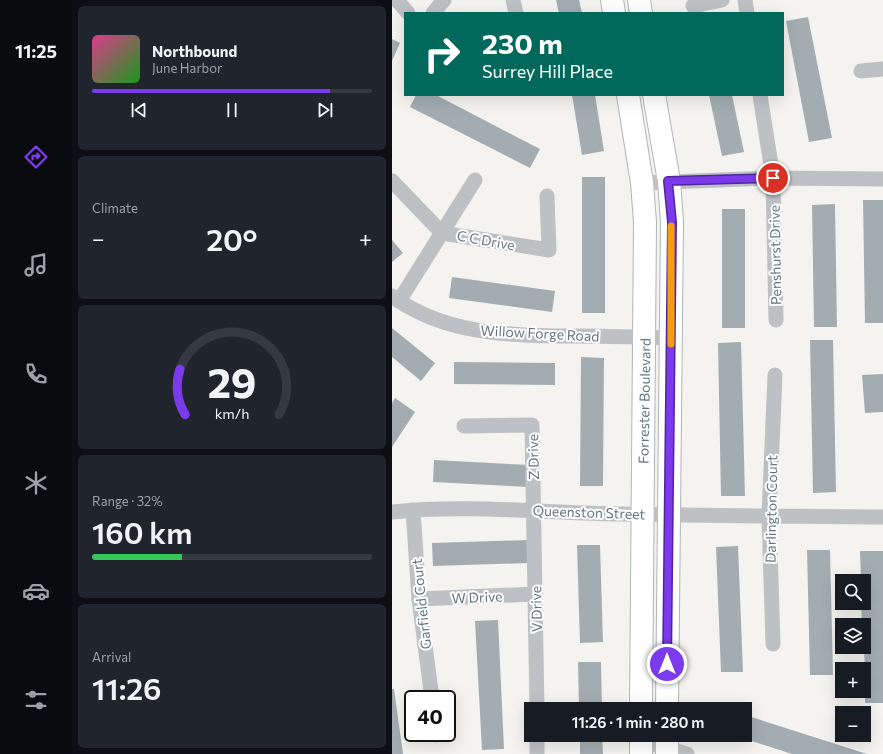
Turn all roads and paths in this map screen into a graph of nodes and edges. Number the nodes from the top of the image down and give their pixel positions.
1 (397, 0) edge
2 (444, 0) edge
3 (513, 0) edge
4 (612, 0) edge
5 (639, 0) edge
6 (722, 0) edge
7 (744, 0) edge
8 (693, 6) dead end
9 (407, 12) edge
10 (434, 12) edge
11 (516, 12) edge
12 (614, 12) edge
13 (641, 12) edge
14 (747, 12) edge
15 (883, 69) edge
16 (861, 71) dead end
17 (628, 96) edge
18 (654, 96) edge
19 (760, 96) edge
20 (773, 178) junction
21 (883, 179) edge
22 (392, 180) edge
23 (475, 180) dead end
24 (668, 181) junction
25 (642, 183) junction
26 (547, 196) dead end
27 (442, 232) junction
28 (396, 299) edge
29 (776, 320) dead end
30 (645, 337) junction
31 (671, 338) junction
32 (775, 375) dead end
33 (464, 426) dead end
34 (413, 510) junction
35 (534, 510) junction
36 (392, 512) edge
37 (642, 514) junction
38 (668, 514) junction
39 (769, 516) junction
40 (883, 517) edge
41 (536, 594) junction
42 (419, 599) junction
43 (773, 644) dead end
44 (431, 690) edge
45 (537, 702) edge
46 (641, 702) edge
47 (667, 702) edge
48 (537, 742) edge
49 (641, 744) edge
50 (672, 748) edge
51 (537, 754) edge

1 - 9 street
2 - 10 street
3 - 11 street
4 - 12 street
5 - 13 street
6 - 8 street
7 - 14 street
15 - 16 street
17 - 25 street, Forrester Boulevard
18 - 24 street, Forrester Boulevard
19 - 20 street, Penshurst Drive
20 - 21 street
20 - 24 street
20 - 29 street, Penshurst Drive
22 - 27 street, C C Drive
23 - 27 street
24 - 25 street
24 - 31 street, Forrester Boulevard
25 - 30 street, Forrester Boulevard
26 - 27 street, C C Drive
27 - 28 street
28 - 30 street, Willow Forge Road
30 - 31 street, Willow Forge Road
30 - 37 street, Forrester Boulevard
31 - 38 street, Forrester Boulevard
32 - 39 street, Darlington Court
33 - 35 street, Z Drive
34 - 35 street, Queenston Street
34 - 36 street, Queenston Street
34 - 42 street, Garfield Court
35 - 37 street, Queenston Street
35 - 41 street, V Drive
37 - 38 street, Queenston Street
37 - 46 street, Forrester Boulevard
38 - 39 street, Queenston Street
38 - 47 street, Forrester Boulevard
39 - 40 street, Queenston Street
39 - 43 street, Darlington Court
41 - 42 street, W Drive
41 - 45 street, V Drive
42 - 44 street, Garfield Court
48 - 51 street
49 - 50 street

